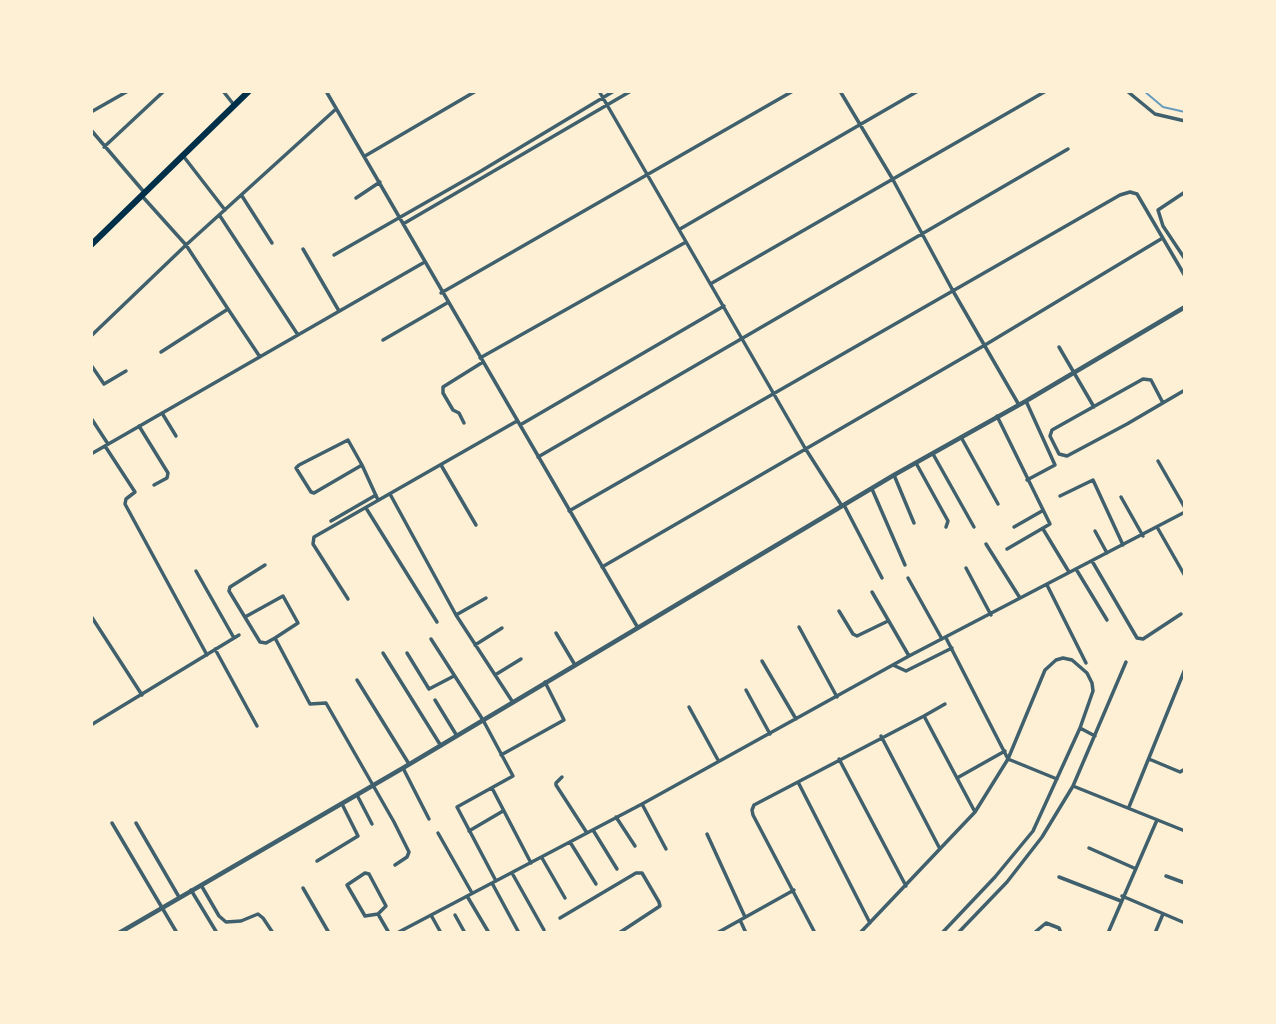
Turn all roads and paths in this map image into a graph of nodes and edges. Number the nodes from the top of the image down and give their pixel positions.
1 (128, 91) edge
2 (164, 91) edge
3 (223, 91) edge
4 (249, 91) edge
5 (332, 91) edge
6 (476, 91) edge
7 (600, 91) edge
8 (614, 91) edge
9 (631, 91) edge
10 (793, 91) edge
11 (840, 91) edge
12 (918, 91) edge
13 (1046, 91) edge
14 (1127, 91) edge
15 (326, 92) edge
16 (603, 97) junction
17 (234, 105) junction
18 (608, 105) junction
19 (336, 109) junction
20 (91, 112) edge
21 (1185, 121) edge
22 (859, 125) junction
23 (91, 130) edge
24 (523, 146) junction
25 (104, 147) junction
26 (1068, 149) dead end
27 (526, 152) junction
28 (183, 155) junction
29 (365, 156) junction
30 (481, 171) junction
31 (647, 173) junction
32 (485, 177) junction
33 (892, 178) junction
34 (380, 182) junction
35 (1185, 192) edge
36 (144, 195) junction
37 (242, 196) junction
38 (356, 198) dead end
39 (225, 210) junction
40 (220, 216) junction
41 (399, 216) junction
42 (403, 224) junction
43 (680, 229) junction
44 (922, 235) junction
45 (1161, 239) junction
46 (686, 242) junction
47 (272, 243) dead end
48 (91, 245) edge
49 (186, 245) junction
50 (303, 248) dead end
51 (334, 255) dead end
52 (1185, 259) edge
53 (424, 262) junction
54 (1185, 276) edge
55 (712, 283) junction
56 (953, 291) junction
57 (441, 293) junction
58 (447, 303) junction
59 (724, 306) junction
60 (1185, 307) edge
61 (228, 309) junction
62 (339, 311) junction
63 (298, 335) junction
64 (91, 336) edge
65 (743, 339) junction
66 (383, 340) dead end
67 (985, 345) junction
68 (1059, 347) dead end
69 (161, 352) dead end
70 (260, 357) junction
71 (482, 360) junction
72 (91, 365) edge
73 (126, 371) dead end
74 (1074, 372) junction
75 (1185, 390) edge
76 (774, 393) junction
77 (1026, 401) junction
78 (1163, 403) junction
79 (1019, 405) junction
80 (1094, 407) junction
81 (162, 413) junction
82 (997, 416) junction
83 (91, 418) edge
84 (464, 423) dead end
85 (518, 423) junction
86 (139, 426) junction
87 (176, 436) dead end
88 (961, 437) junction
89 (106, 445) junction
90 (805, 448) junction
91 (91, 454) edge
92 (933, 454) junction
93 (538, 457) junction
94 (1158, 461) dead end
95 (916, 463) junction
96 (362, 465) junction
97 (441, 465) junction
98 (894, 475) junction
99 (1027, 480) junction
100 (154, 485) dead end
101 (872, 489) junction
102 (390, 494) junction
103 (376, 495) junction
104 (1060, 496) dead end
105 (1121, 497) dead end
106 (379, 500) junction
107 (998, 504) dead end
108 (843, 506) junction
109 (366, 508) junction
110 (569, 511) junction
111 (1042, 511) junction
112 (1184, 513) edge
113 (331, 521) dead end
114 (914, 523) dead end
115 (476, 525) dead end
116 (946, 527) dead end
117 (974, 527) dead end
118 (1014, 527) dead end
119 (1157, 527) junction
120 (1043, 529) junction
121 (1095, 531) dead end
122 (1143, 536) junction
123 (986, 544) dead end
124 (1124, 545) junction
125 (1007, 549) dead end
126 (1107, 552) junction
127 (1092, 561) junction
128 (265, 565) dead end
129 (905, 565) dead end
130 (602, 566) junction
131 (966, 568) dead end
132 (1076, 569) junction
133 (196, 570) dead end
134 (1070, 573) junction
135 (1185, 576) edge
136 (882, 578) dead end
137 (908, 578) dead end
138 (1047, 585) junction
139 (872, 592) dead end
140 (486, 598) dead end
141 (1020, 598) junction
142 (348, 600) dead end
143 (839, 611) dead end
144 (1181, 614) dead end
145 (456, 615) junction
146 (991, 615) junction
147 (91, 617) edge
148 (244, 617) junction
149 (1107, 620) dead end
150 (888, 621) junction
151 (437, 622) dead end
152 (799, 627) dead end
153 (502, 628) dead end
154 (638, 628) junction
155 (556, 633) dead end
156 (239, 635) dead end
157 (234, 638) junction
158 (275, 638) junction
159 (944, 638) junction
160 (431, 639) dead end
161 (475, 645) junction
162 (952, 648) junction
163 (215, 649) junction
164 (383, 653) dead end
165 (407, 653) dead end
166 (207, 654) junction
167 (909, 656) junction
168 (521, 659) dead end
169 (762, 661) dead end
170 (1086, 663) dead end
171 (1126, 663) dead end
172 (575, 665) junction
173 (893, 665) junction
174 (1185, 670) edge
175 (495, 675) junction
176 (454, 676) junction
177 (356, 680) dead end
178 (545, 682) junction
179 (746, 690) dead end
180 (142, 695) junction
181 (837, 697) junction
182 (435, 700) dead end
183 (512, 701) junction
184 (945, 704) dead end
185 (689, 707) dead end
186 (924, 716) junction
187 (796, 719) junction
188 (483, 720) junction
189 (91, 724) edge
190 (257, 726) dead end
191 (1080, 729) junction
192 (770, 734) junction
193 (457, 736) junction
194 (881, 736) junction
195 (1095, 736) junction
196 (440, 746) junction
197 (1005, 751) junction
198 (501, 755) junction
199 (839, 759) junction
200 (1008, 759) junction
201 (1149, 759) junction
202 (718, 760) junction
203 (409, 764) junction
204 (403, 768) junction
205 (1185, 769) edge
206 (562, 777) dead end
207 (957, 778) junction
208 (1057, 779) junction
209 (798, 782) junction
210 (373, 785) junction
211 (1073, 786) junction
212 (492, 788) junction
213 (356, 794) junction
214 (341, 802) junction
215 (642, 804) junction
216 (1129, 807) junction
217 (504, 811) junction
218 (975, 812) junction
219 (616, 817) junction
220 (429, 819) dead end
221 (1157, 820) junction
222 (112, 823) dead end
223 (136, 823) dead end
224 (372, 824) dead end
225 (593, 830) junction
226 (469, 831) junction
227 (1033, 831) junction
228 (1185, 831) edge
229 (438, 833) dead end
230 (587, 833) junction
231 (707, 835) dead end
232 (1042, 838) junction
233 (570, 842) junction
234 (635, 846) dead end
235 (1088, 848) dead end
236 (666, 849) dead end
237 (941, 850) junction
238 (542, 858) junction
239 (317, 860) dead end
240 (531, 863) junction
241 (395, 865) dead end
242 (1134, 868) junction
243 (617, 869) dead end
244 (512, 873) junction
245 (1166, 876) dead end
246 (1059, 877) dead end
247 (494, 882) junction
248 (1185, 883) edge
249 (201, 884) junction
250 (596, 884) dead end
251 (906, 886) junction
252 (303, 888) dead end
253 (191, 890) junction
254 (794, 890) junction
255 (470, 894) junction
256 (179, 897) junction
257 (565, 898) dead end
258 (1122, 899) junction
259 (162, 907) junction
260 (378, 914) junction
261 (1163, 914) junction
262 (431, 915) junction
263 (455, 915) dead end
264 (745, 917) junction
265 (560, 918) dead end
266 (740, 920) junction
267 (870, 923) junction
268 (1185, 923) edge
269 (544, 930) dead end
270 (400, 932) edge
271 (119, 933) edge
272 (177, 933) edge
273 (217, 933) edge
274 (273, 933) edge
275 (329, 933) edge
276 (389, 933) edge
277 (441, 933) edge
278 (465, 933) edge
279 (489, 933) edge
280 (519, 933) edge
281 (619, 933) edge
282 (717, 933) edge
283 (746, 933) edge
284 (815, 933) edge
285 (860, 933) edge
286 (942, 933) edge
287 (958, 933) edge
288 (1034, 933) edge
289 (1061, 933) edge
290 (1108, 933) edge
291 (1155, 933) edge

1 - 20 street
2 - 25 street
3 - 17 street
4 - 17 main road
5 - 15 street
6 - 29 street
7 - 16 street
8 - 16 street
9 - 18 street
10 - 31 street
11 - 22 street
12 - 22 street
13 - 33 street
14 - 21 street
15 - 19 street
16 - 18 street
16 - 24 street
17 - 28 main road
18 - 27 street
18 - 31 street
19 - 29 street
19 - 37 street
22 - 33 street
22 - 43 street
23 - 25 street
24 - 27 street
24 - 30 street
25 - 36 street
26 - 44 street
27 - 32 street
28 - 36 main road
28 - 39 street
29 - 34 street
30 - 32 street
30 - 41 street
31 - 43 street
31 - 57 street
32 - 42 street
33 - 44 street
33 - 55 street
34 - 38 street
34 - 41 street
35 - 52 street
36 - 48 main road
36 - 49 street
37 - 39 street
37 - 47 street
39 - 40 street
40 - 49 street
40 - 63 street
41 - 42 street
41 - 51 street
42 - 53 street
43 - 46 street
44 - 56 street
44 - 65 street
45 - 54 street
45 - 56 street
45 - 67 street
46 - 55 street
46 - 71 street
49 - 61 street
49 - 64 street
50 - 62 street
53 - 57 street
53 - 62 street
55 - 59 street
56 - 67 street
56 - 76 street
57 - 58 street
58 - 66 street
58 - 71 street
59 - 65 street
59 - 85 street
60 - 74 street
61 - 69 street
61 - 70 street
62 - 63 street
63 - 70 street
65 - 76 street
65 - 93 street
67 - 79 street
67 - 90 street
68 - 74 street
70 - 81 street
71 - 84 street
71 - 85 street
72 - 73 street
74 - 77 street
74 - 80 street
75 - 78 street
76 - 90 street
76 - 110 street
77 - 79 street
77 - 99 street
78 - 80 street
78 - 80 street
79 - 82 street
81 - 86 street
81 - 87 street
82 - 88 street
82 - 99 street
83 - 89 street
85 - 93 street
85 - 97 street
86 - 89 street
86 - 100 street
88 - 92 street
88 - 107 street
89 - 91 street
89 - 166 street
90 - 108 street
90 - 130 street
92 - 95 street
92 - 117 street
93 - 110 street
94 - 112 street
95 - 98 street
95 - 116 street
96 - 96 street
96 - 103 street
97 - 102 street
97 - 115 street
98 - 101 street
98 - 114 street
99 - 111 street
101 - 108 street
101 - 129 street
102 - 106 street
102 - 145 street
103 - 106 street
103 - 113 street
104 - 124 street
105 - 122 street
106 - 109 street
108 - 136 street
108 - 154 street
109 - 142 street
109 - 151 street
110 - 130 street
111 - 118 street
111 - 120 street
112 - 119 street
119 - 122 street
119 - 135 street
120 - 125 street
120 - 134 street
121 - 126 street
122 - 124 street
123 - 141 street
124 - 126 street
126 - 127 street
127 - 132 street
127 - 144 street
128 - 148 street
130 - 154 street
131 - 146 street
132 - 134 street
132 - 149 street
133 - 157 street
134 - 138 street
137 - 159 street
138 - 141 street
138 - 170 street
139 - 150 street
140 - 145 street
141 - 146 street
143 - 150 street
145 - 161 street
146 - 159 street
147 - 180 street
148 - 158 street
148 - 158 street
150 - 167 street
152 - 181 street
153 - 161 street
154 - 172 street
155 - 172 street
156 - 157 street
157 - 163 street
158 - 210 street
159 - 162 street
159 - 167 street
160 - 176 street
161 - 175 street
162 - 173 street
162 - 197 street
163 - 166 street
163 - 190 street
164 - 196 street
165 - 176 street
166 - 180 street
167 - 173 street
168 - 175 street
169 - 187 street
171 - 195 street
172 - 178 street
173 - 181 street
174 - 201 street
175 - 183 street
176 - 188 street
177 - 203 street
178 - 183 street
178 - 198 street
179 - 192 street
180 - 189 street
181 - 187 street
182 - 193 street
183 - 188 street
184 - 186 street
185 - 202 street
186 - 194 street
186 - 207 street
187 - 192 street
188 - 193 street
188 - 198 street
191 - 195 street
191 - 200 street
191 - 208 street
192 - 202 street
193 - 196 street
194 - 199 street
194 - 237 street
195 - 211 street
196 - 203 street
197 - 200 street
197 - 207 street
198 - 212 street
199 - 209 street
199 - 251 street
200 - 208 street
200 - 218 street
201 - 205 street
201 - 216 street
202 - 215 street
203 - 204 street
204 - 210 street
204 - 220 street
206 - 230 street
207 - 218 street
208 - 227 street
209 - 254 street
209 - 267 street
210 - 213 street
210 - 241 street
211 - 216 street
211 - 232 street
212 - 217 street
212 - 226 street
213 - 214 street
213 - 224 street
214 - 239 street
214 - 249 street
215 - 219 street
215 - 236 street
216 - 221 street
217 - 226 street
217 - 240 street
218 - 237 street
219 - 225 street
219 - 234 street
221 - 228 street
221 - 242 street
222 - 259 street
223 - 256 street
225 - 230 street
225 - 243 street
226 - 247 street
227 - 232 street
227 - 286 street
229 - 255 street
230 - 233 street
231 - 264 street
232 - 287 street
233 - 238 street
233 - 250 street
235 - 242 street
237 - 251 street
238 - 240 street
238 - 257 street
240 - 244 street
242 - 258 street
244 - 247 street
244 - 269 street
245 - 248 street
246 - 258 street
247 - 255 street
247 - 280 street
249 - 253 street
249 - 274 street
251 - 267 street
252 - 275 street
253 - 256 street
253 - 273 street
254 - 264 street
254 - 284 street
255 - 262 street
255 - 279 street
256 - 259 street
258 - 261 street
258 - 290 street
259 - 271 street
259 - 272 street
260 - 260 street
260 - 276 street
261 - 268 street
261 - 291 street
262 - 270 street
262 - 277 street
263 - 278 street
264 - 266 street
265 - 281 street
266 - 282 street
266 - 283 street
267 - 285 street
288 - 289 street

